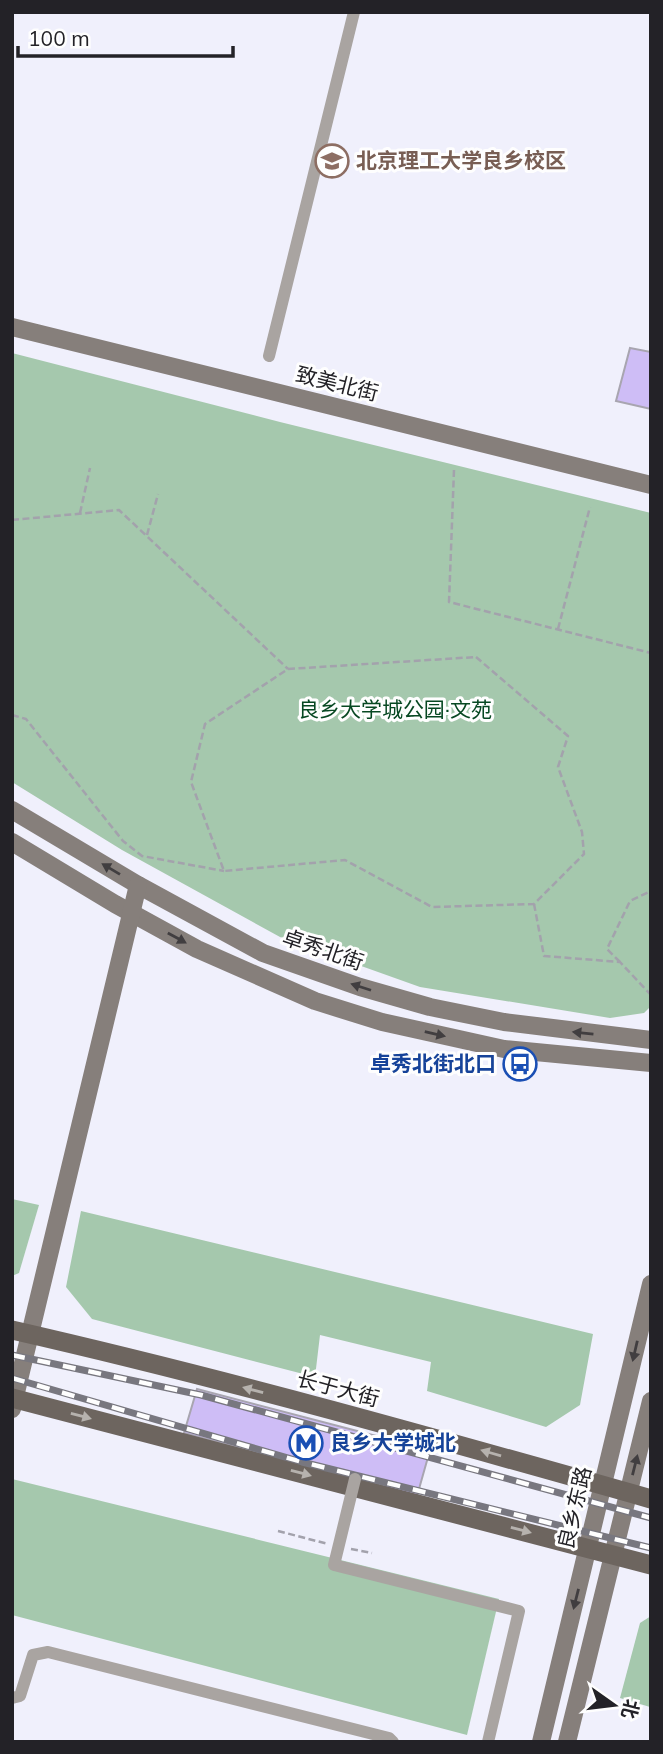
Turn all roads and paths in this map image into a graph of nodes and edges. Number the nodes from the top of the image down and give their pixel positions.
1 (354, 12) edge
2 (12, 327) edge
3 (268, 356) dead end
4 (90, 468) dead end
5 (454, 470) dead end
6 (651, 485) edge
7 (158, 494) dead end
8 (590, 506) dead end
9 (80, 513) junction
10 (12, 520) edge
11 (147, 536) junction
12 (558, 629) junction
13 (651, 653) edge
14 (288, 669) junction
15 (12, 715) edge
16 (12, 810) edge
17 (12, 842) edge
18 (223, 871) junction
19 (138, 885) junction
20 (651, 891) edge
21 (534, 904) junction
22 (131, 912) junction
23 (620, 962) junction
24 (651, 995) edge
25 (651, 1040) edge
26 (651, 1063) edge
27 (651, 1284) edge
28 (22, 1332) edge
29 (651, 1401) edge
30 (13, 1402) edge
31 (355, 1479) dead end
32 (604, 1485) junction
33 (629, 1493) junction
34 (651, 1499) edge
35 (278, 1531) dead end
36 (338, 1547) junction
37 (589, 1548) junction
38 (372, 1553) dead end
39 (614, 1555) junction
40 (651, 1565) edge
41 (12, 1698) edge
42 (393, 1742) edge
43 (488, 1742) edge
44 (541, 1742) edge
45 (567, 1742) edge

1 - 3 street
2 - 6 main road, 致美北街
4 - 9 path
5 - 12 path
7 - 11 path
8 - 12 path
9 - 10 path
9 - 11 path
11 - 14 path
12 - 13 path
14 - 18 path
14 - 21 path
15 - 18 path
19 -> 16 main road, 卓秀北街
17 - 22 main road
18 - 21 path
19 - 22 main road
25 -> 19 main road, 卓秀北街
20 - 23 path
21 - 23 path
22 -> 26 main road
22 - 28 main road
23 - 24 path
27 -> 32 main road, 良乡东路
28 - 30 main road
32 -> 28 main road, 长于大街
33 -> 29 main road
30 -> 37 main road
31 - 36 street, bridge
32 - 33 main road, 长于大街
32 - 37 main road, 良乡东路
33 - 34 main road, 长于大街
33 - 39 main road
35 - 36 path
36 - 38 path
36 - 43 street, bridge
37 - 39 main road
37 -> 44 main road, 良乡东路
39 - 40 main road
39 - 45 main road
41 - 42 street

